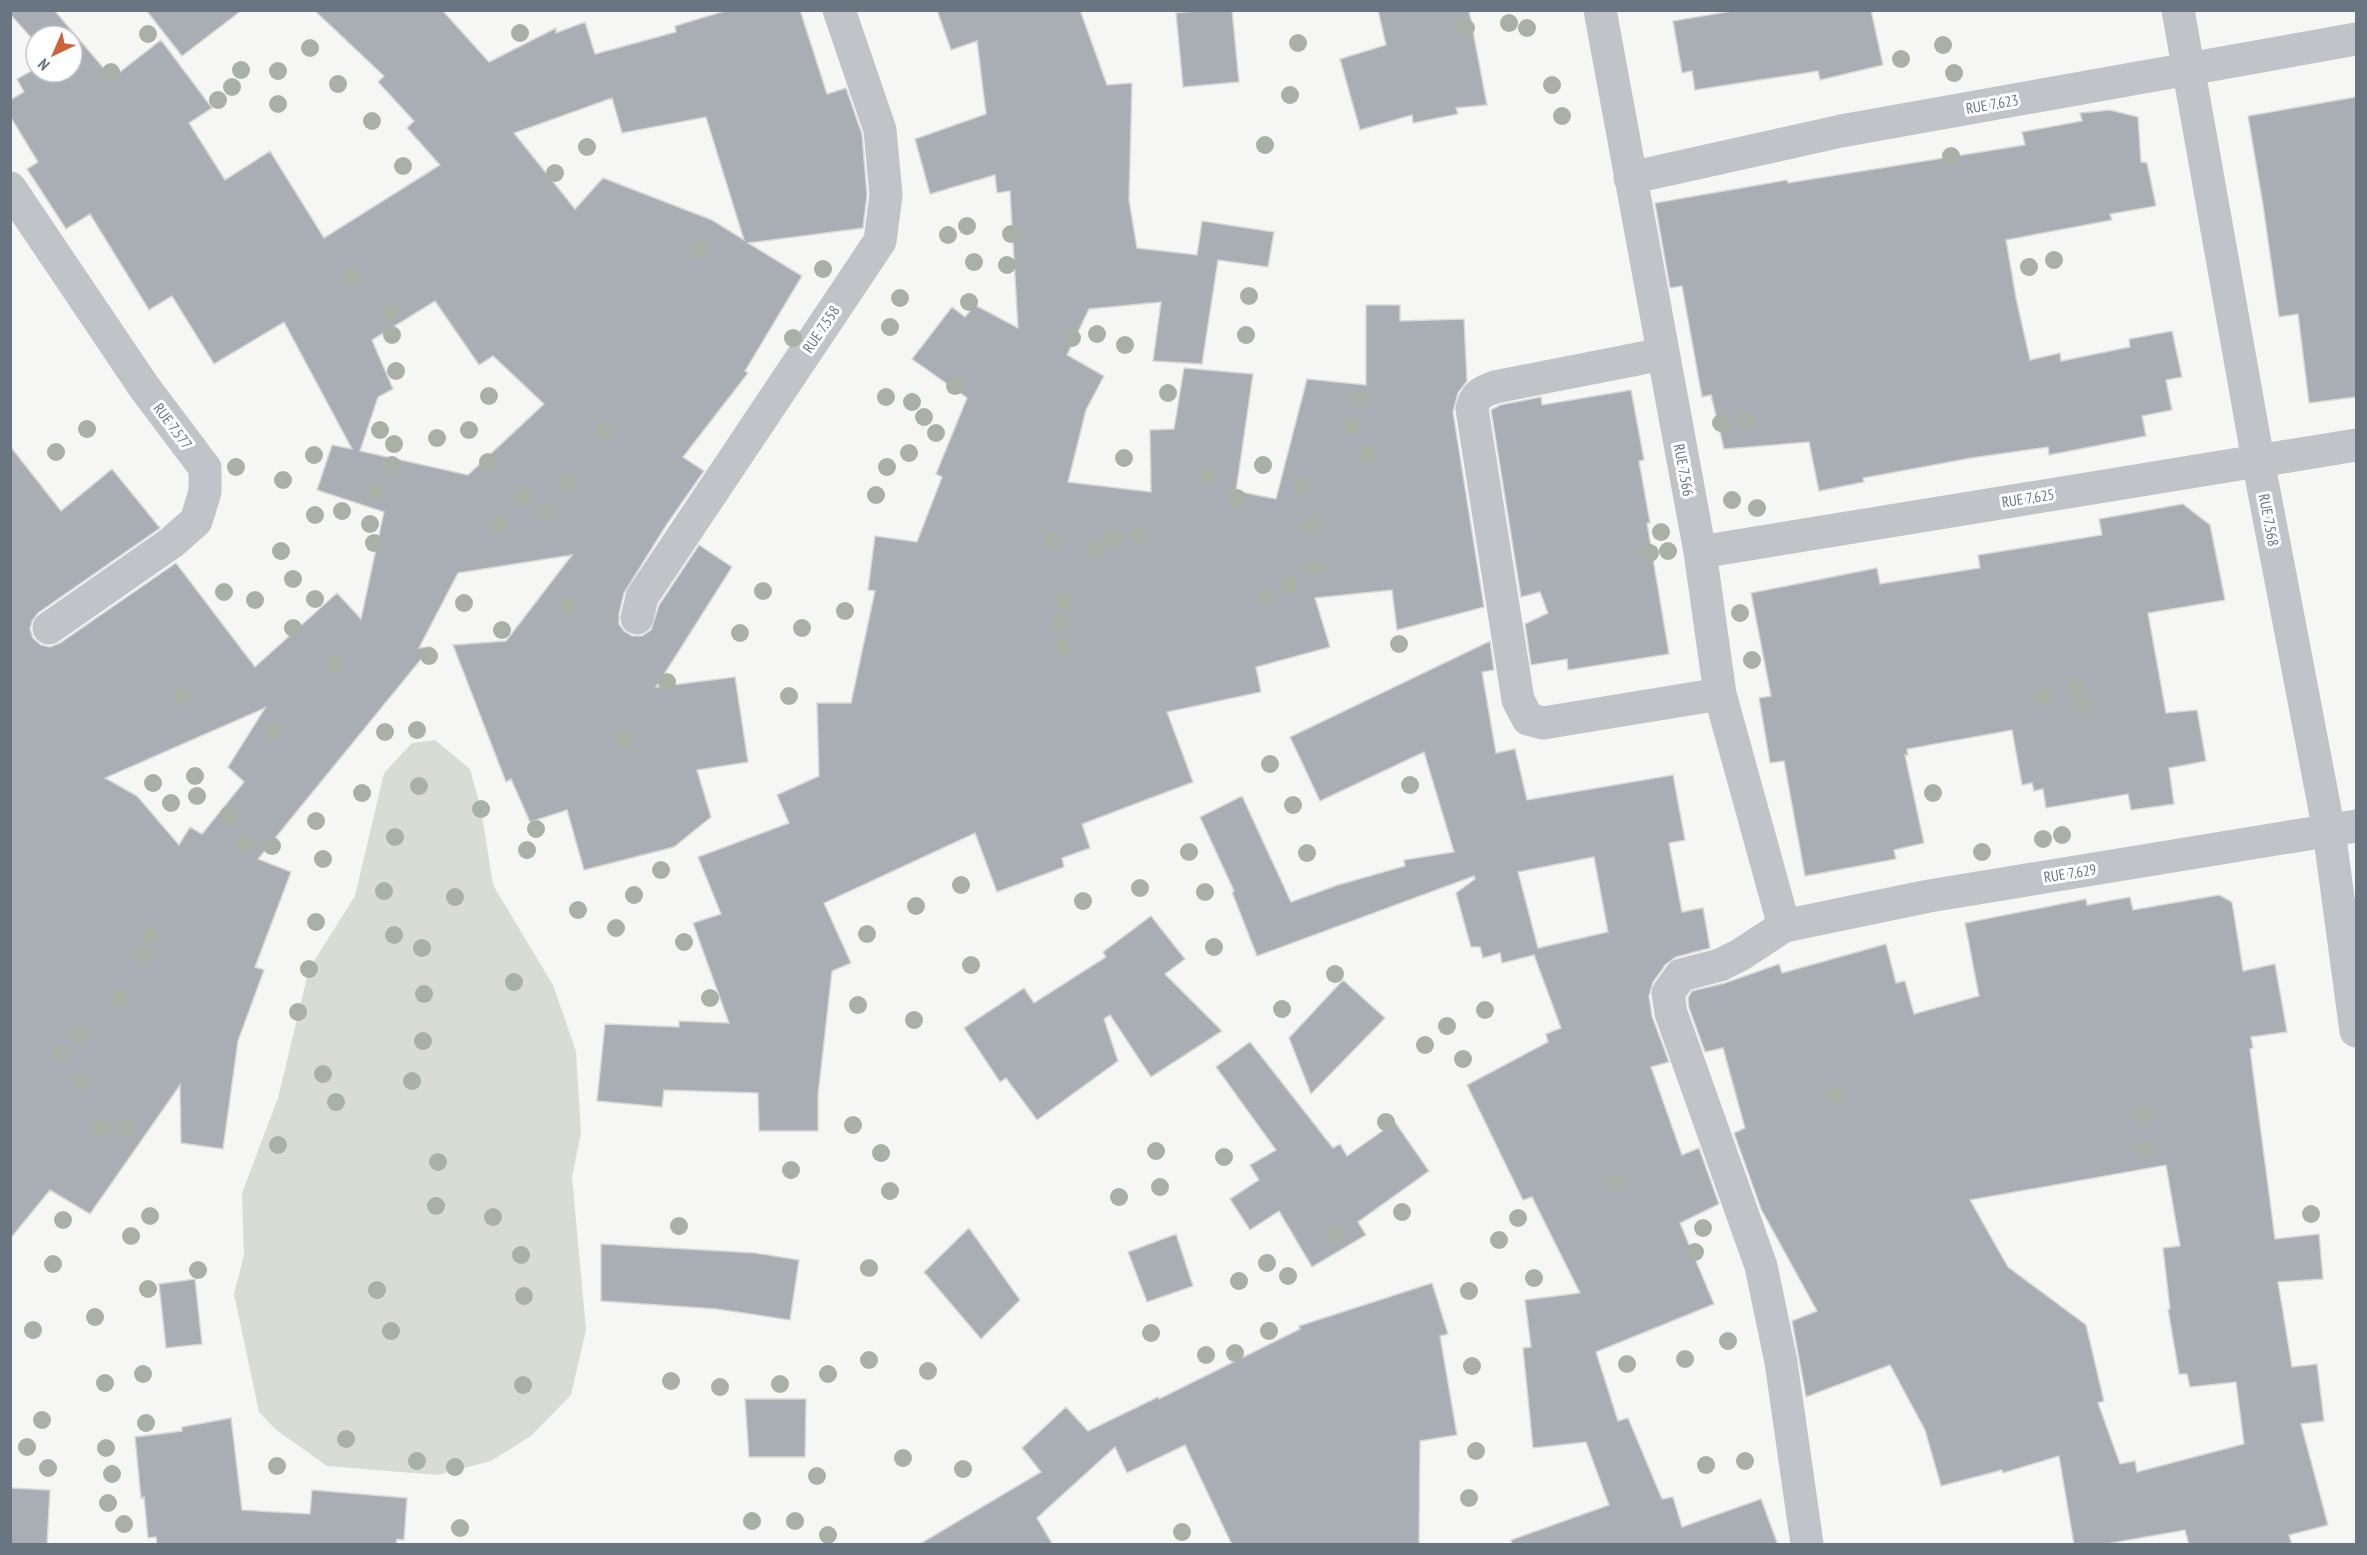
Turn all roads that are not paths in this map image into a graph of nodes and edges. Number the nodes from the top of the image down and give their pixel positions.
1 (839, 10) edge
2 (1600, 10) edge
3 (2178, 10) edge
4 (2356, 39) edge
5 (2188, 70) junction
6 (1630, 177) junction
7 (10, 188) edge
8 (1663, 354) junction
9 (2356, 446) edge
10 (2258, 460) junction
11 (1700, 552) junction
12 (637, 618) dead end
13 (49, 628) dead end
14 (1720, 693) junction
15 (2343, 828) edge
16 (1784, 926) junction
17 (2356, 1031) edge
18 (1807, 1545) edge

1 - 12 street, RUE 7.558
2 - 6 street, RUE 7.566
3 - 5 street, RUE 7.568
4 - 5 street, RUE 7.623
5 - 6 street, RUE 7.623
5 - 10 street, RUE 7.568
6 - 8 street, RUE 7.566
7 - 13 street, RUE 7.577
8 - 11 street, RUE 7.566
8 - 14 street
9 - 10 street, RUE 7.625
10 - 11 street, RUE 7.625
10 - 15 street, RUE 7.568
11 - 14 street, RUE 7.566
14 - 16 street, RUE 7.566
15 - 16 street, RUE 7.629
15 - 17 street, RUE 7.568
16 - 18 street

